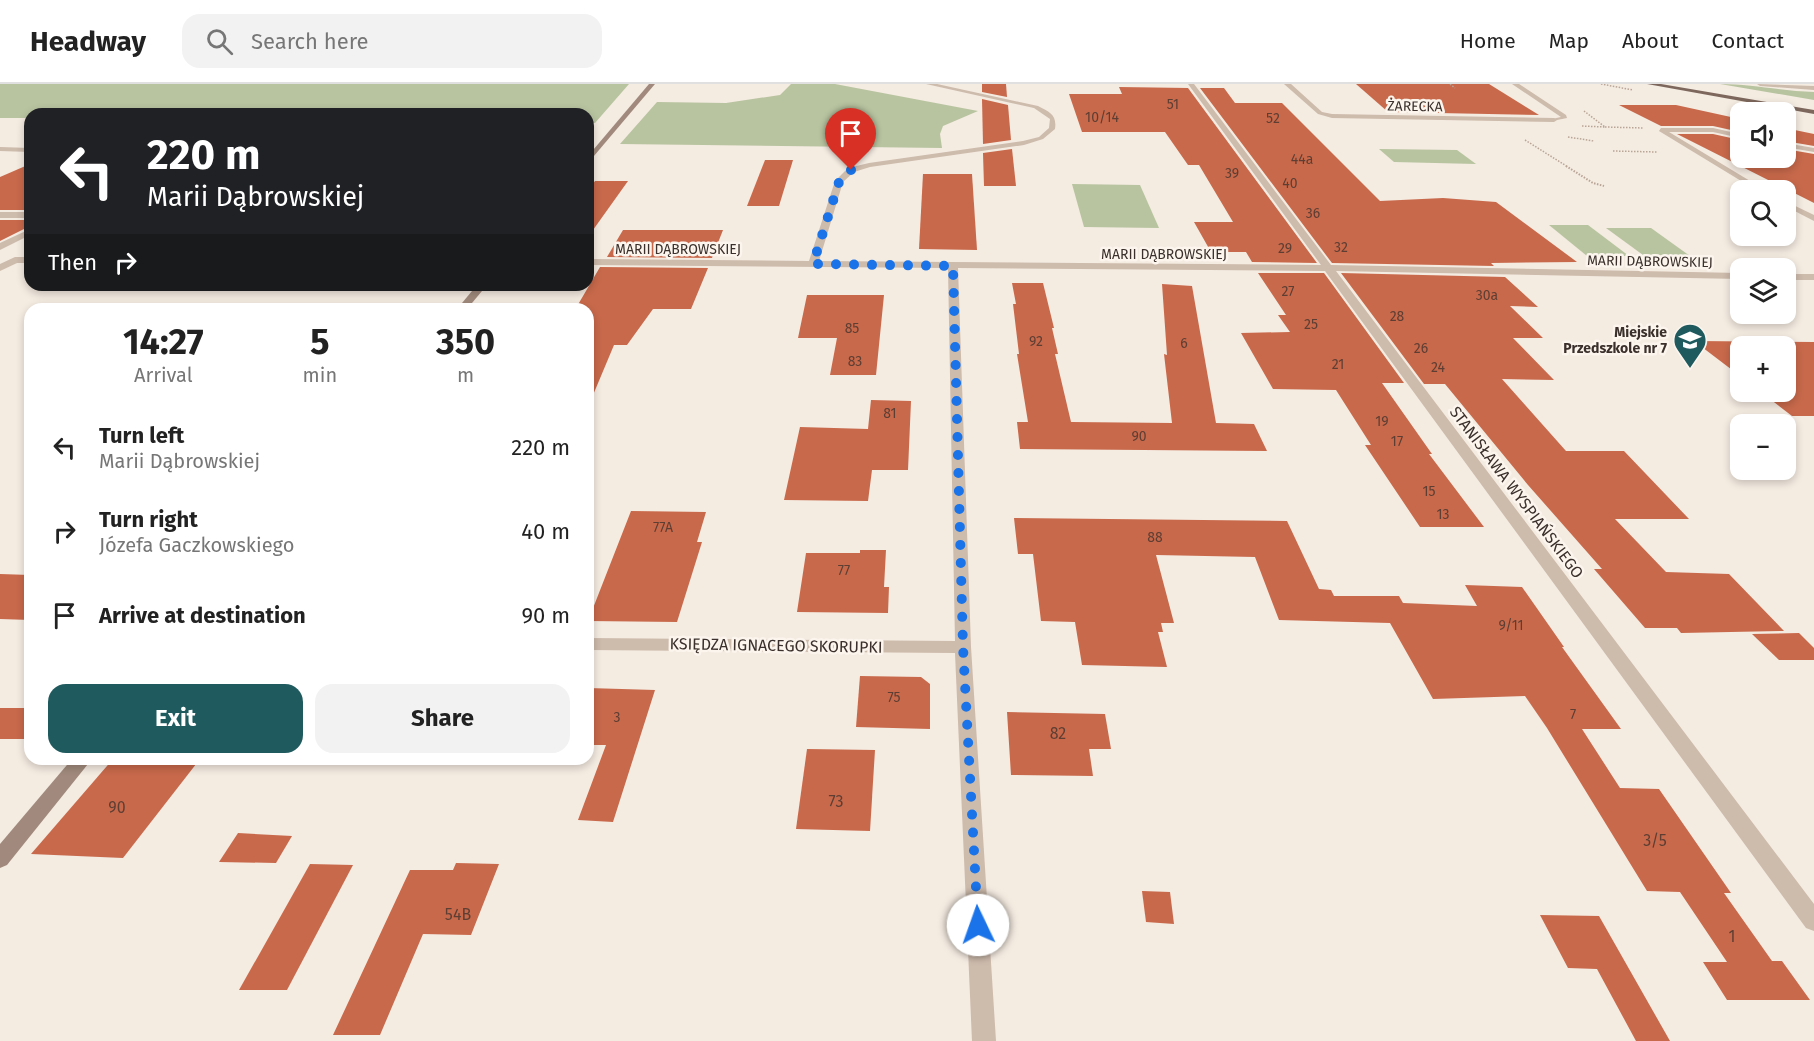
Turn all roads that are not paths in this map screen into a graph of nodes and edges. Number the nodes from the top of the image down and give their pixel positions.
1 (652, 84) edge
2 (929, 84) edge
3 (1191, 84) edge
4 (1287, 84) edge
5 (1515, 84) edge
6 (1650, 84) edge
7 (1690, 84) edge
8 (1760, 84) edge
9 (1814, 88) edge
10 (1814, 105) edge
11 (1814, 112) edge
12 (1730, 134) edge
13 (1796, 147) edge
14 (0, 150) edge
15 (24, 150) edge
16 (1814, 150) edge
17 (594, 152) edge
18 (1744, 180) edge
19 (1796, 209) edge
20 (0, 215) edge
21 (24, 215) edge
22 (1814, 218) edge
23 (24, 235) edge
24 (0, 247) edge
25 (24, 260) edge
26 (594, 262) edge
27 (813, 264) junction
28 (953, 266) junction
29 (0, 268) edge
30 (1329, 269) junction
31 (1730, 276) edge
32 (1796, 277) edge
33 (1814, 277) edge
34 (477, 291) edge
35 (467, 303) edge
36 (594, 644) edge
37 (963, 647) junction
38 (78, 765) edge
39 (0, 859) edge
40 (1814, 921) edge
41 (984, 1041) edge

1 - 17 street
2 - 27 street
3 - 30 street, STANISŁAWA WYSPIAŃSKIEGO
4 - 5 street, ŻARECKA
6 - 11 main road
7 - 10 main road
8 - 9 street
12 - 18 street
13 - 16 street
14 - 15 street
19 - 22 street
20 - 21 street
23 - 24 street
25 - 29 street
26 - 27 street, MARII DĄBROWSKIEJ
27 - 28 street, MARII DĄBROWSKIEJ
28 - 30 street, MARII DĄBROWSKIEJ
28 - 37 street
30 - 31 street, MARII DĄBROWSKIEJ
30 - 40 street, STANISŁAWA WYSPIAŃSKIEGO
32 - 33 street
34 - 35 street
36 - 37 street, KSIĘDZA IGNACEGO SKORUPKI
37 - 41 street
38 - 39 street

